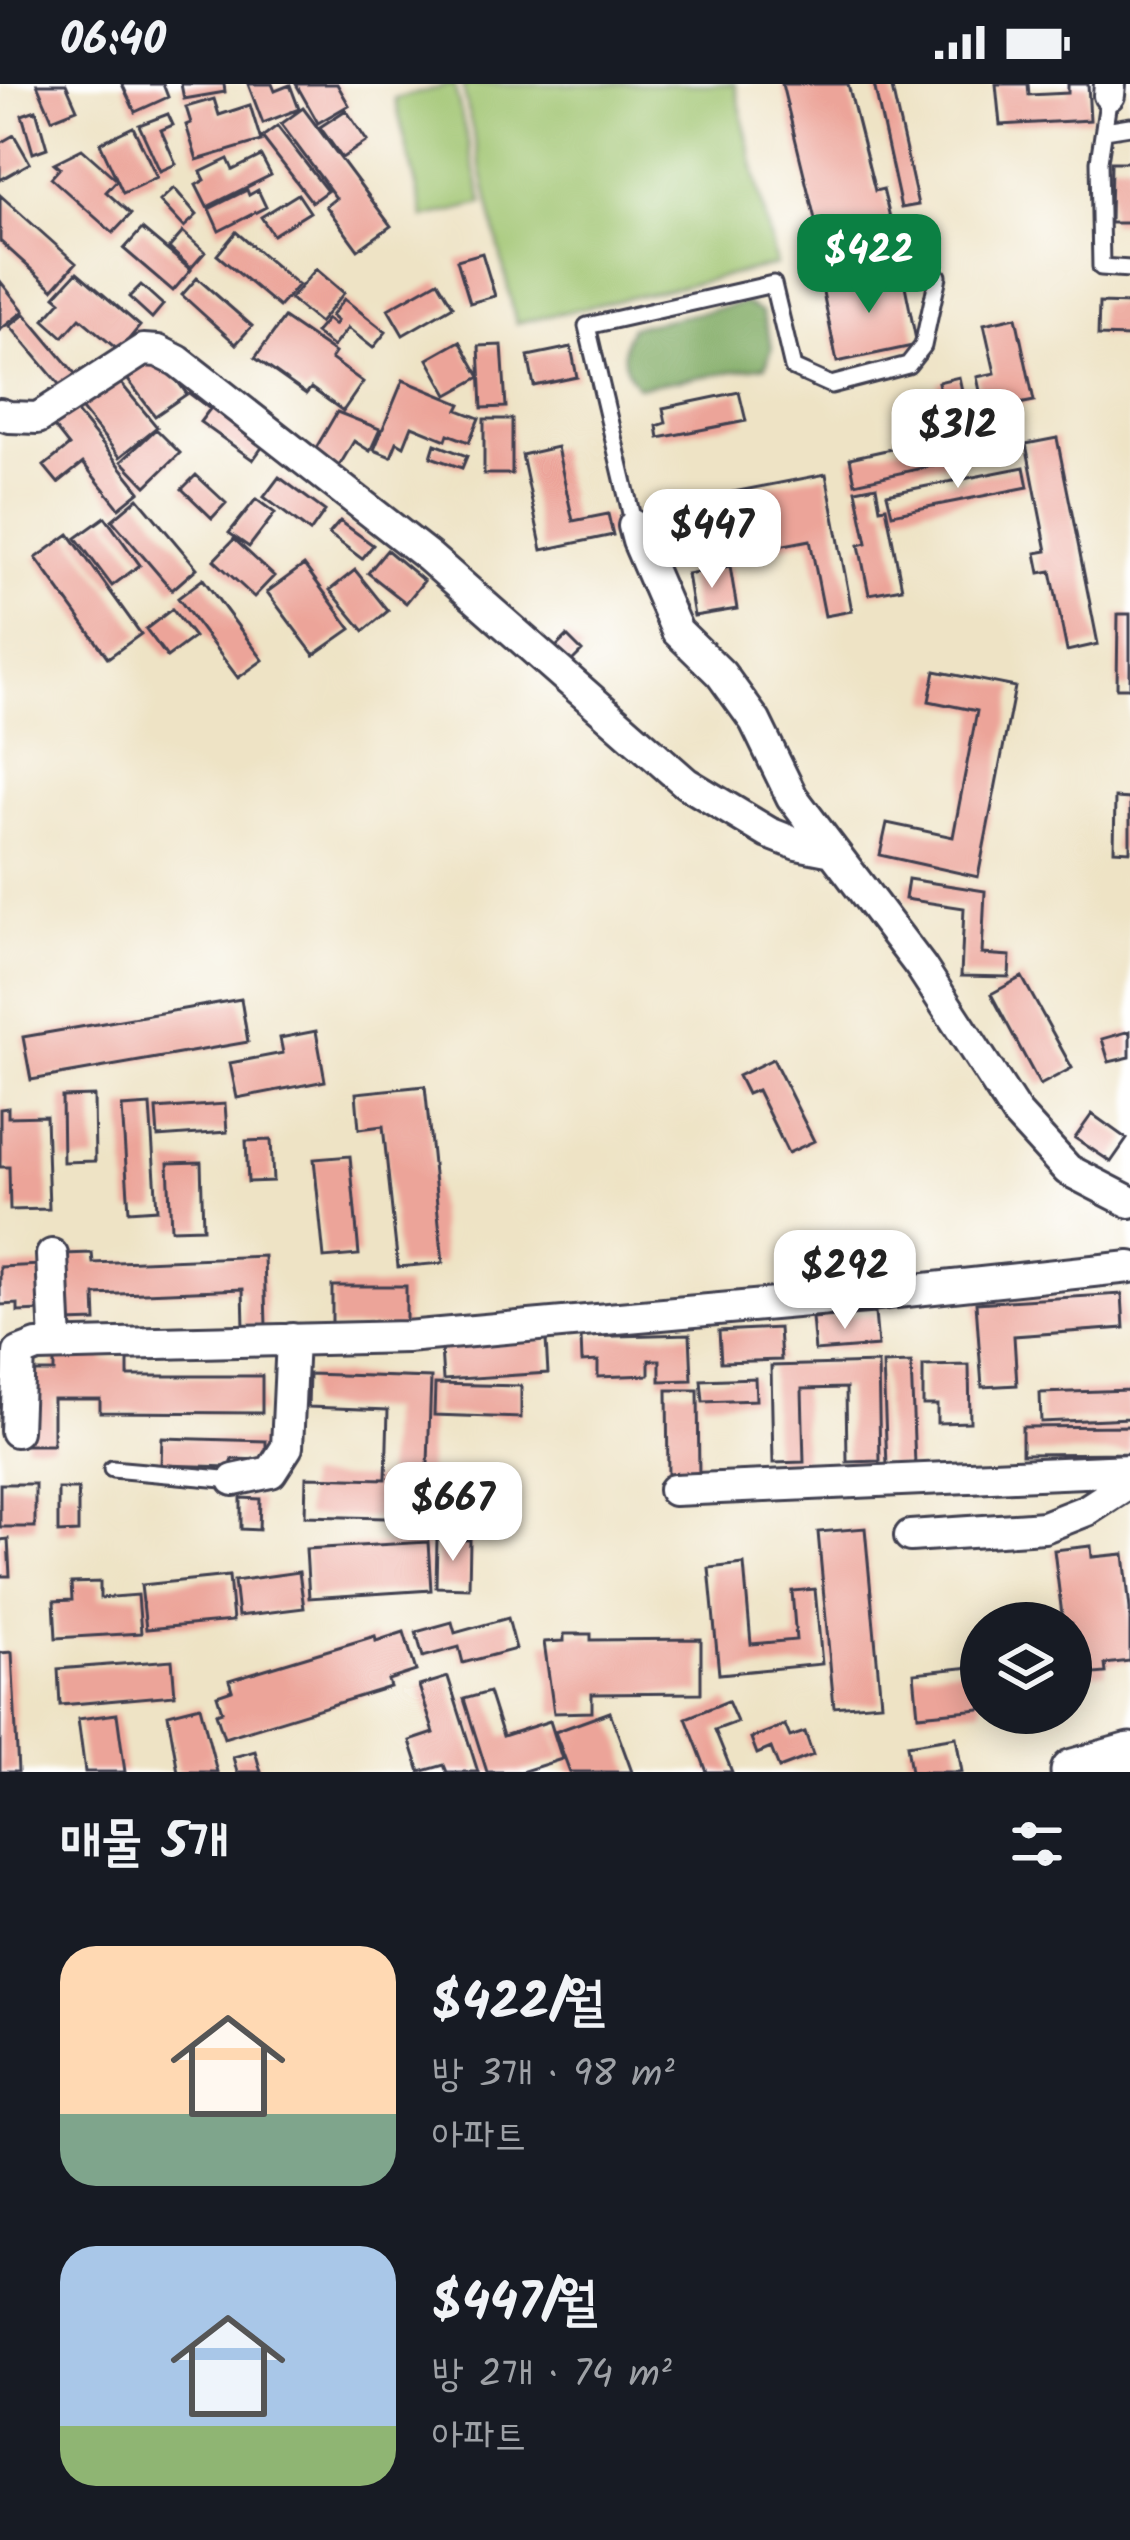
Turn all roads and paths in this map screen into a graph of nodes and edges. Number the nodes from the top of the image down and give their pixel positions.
1 (1110, 90) edge
2 (1130, 126) edge
3 (1105, 130) junction
4 (1130, 269) edge
5 (938, 276) dead end
6 (0, 415) edge
7 (634, 526) joint
8 (833, 851) junction
9 (1130, 1202) edge
10 (52, 1255) dead end
11 (1130, 1267) edge
12 (292, 1339) junction
13 (56, 1344) junction
14 (16, 1431) dead end
15 (112, 1469) dead end
16 (1130, 1470) edge
17 (234, 1480) joint
18 (1130, 1482) edge
19 (674, 1490) dead end
20 (910, 1537) dead end
21 (1130, 1756) edge
22 (1074, 1772) edge

1 - 3 lane
2 - 3 lane
3 - 4 lane
5 - 7 lane
6 - 8 street
7 - 8 street
8 - 9 street
10 - 13 street
11 - 12 street
12 - 13 street
12 - 17 street
13 - 14 street
15 - 17 lane
16 - 19 street
18 - 20 street
21 - 22 main road

